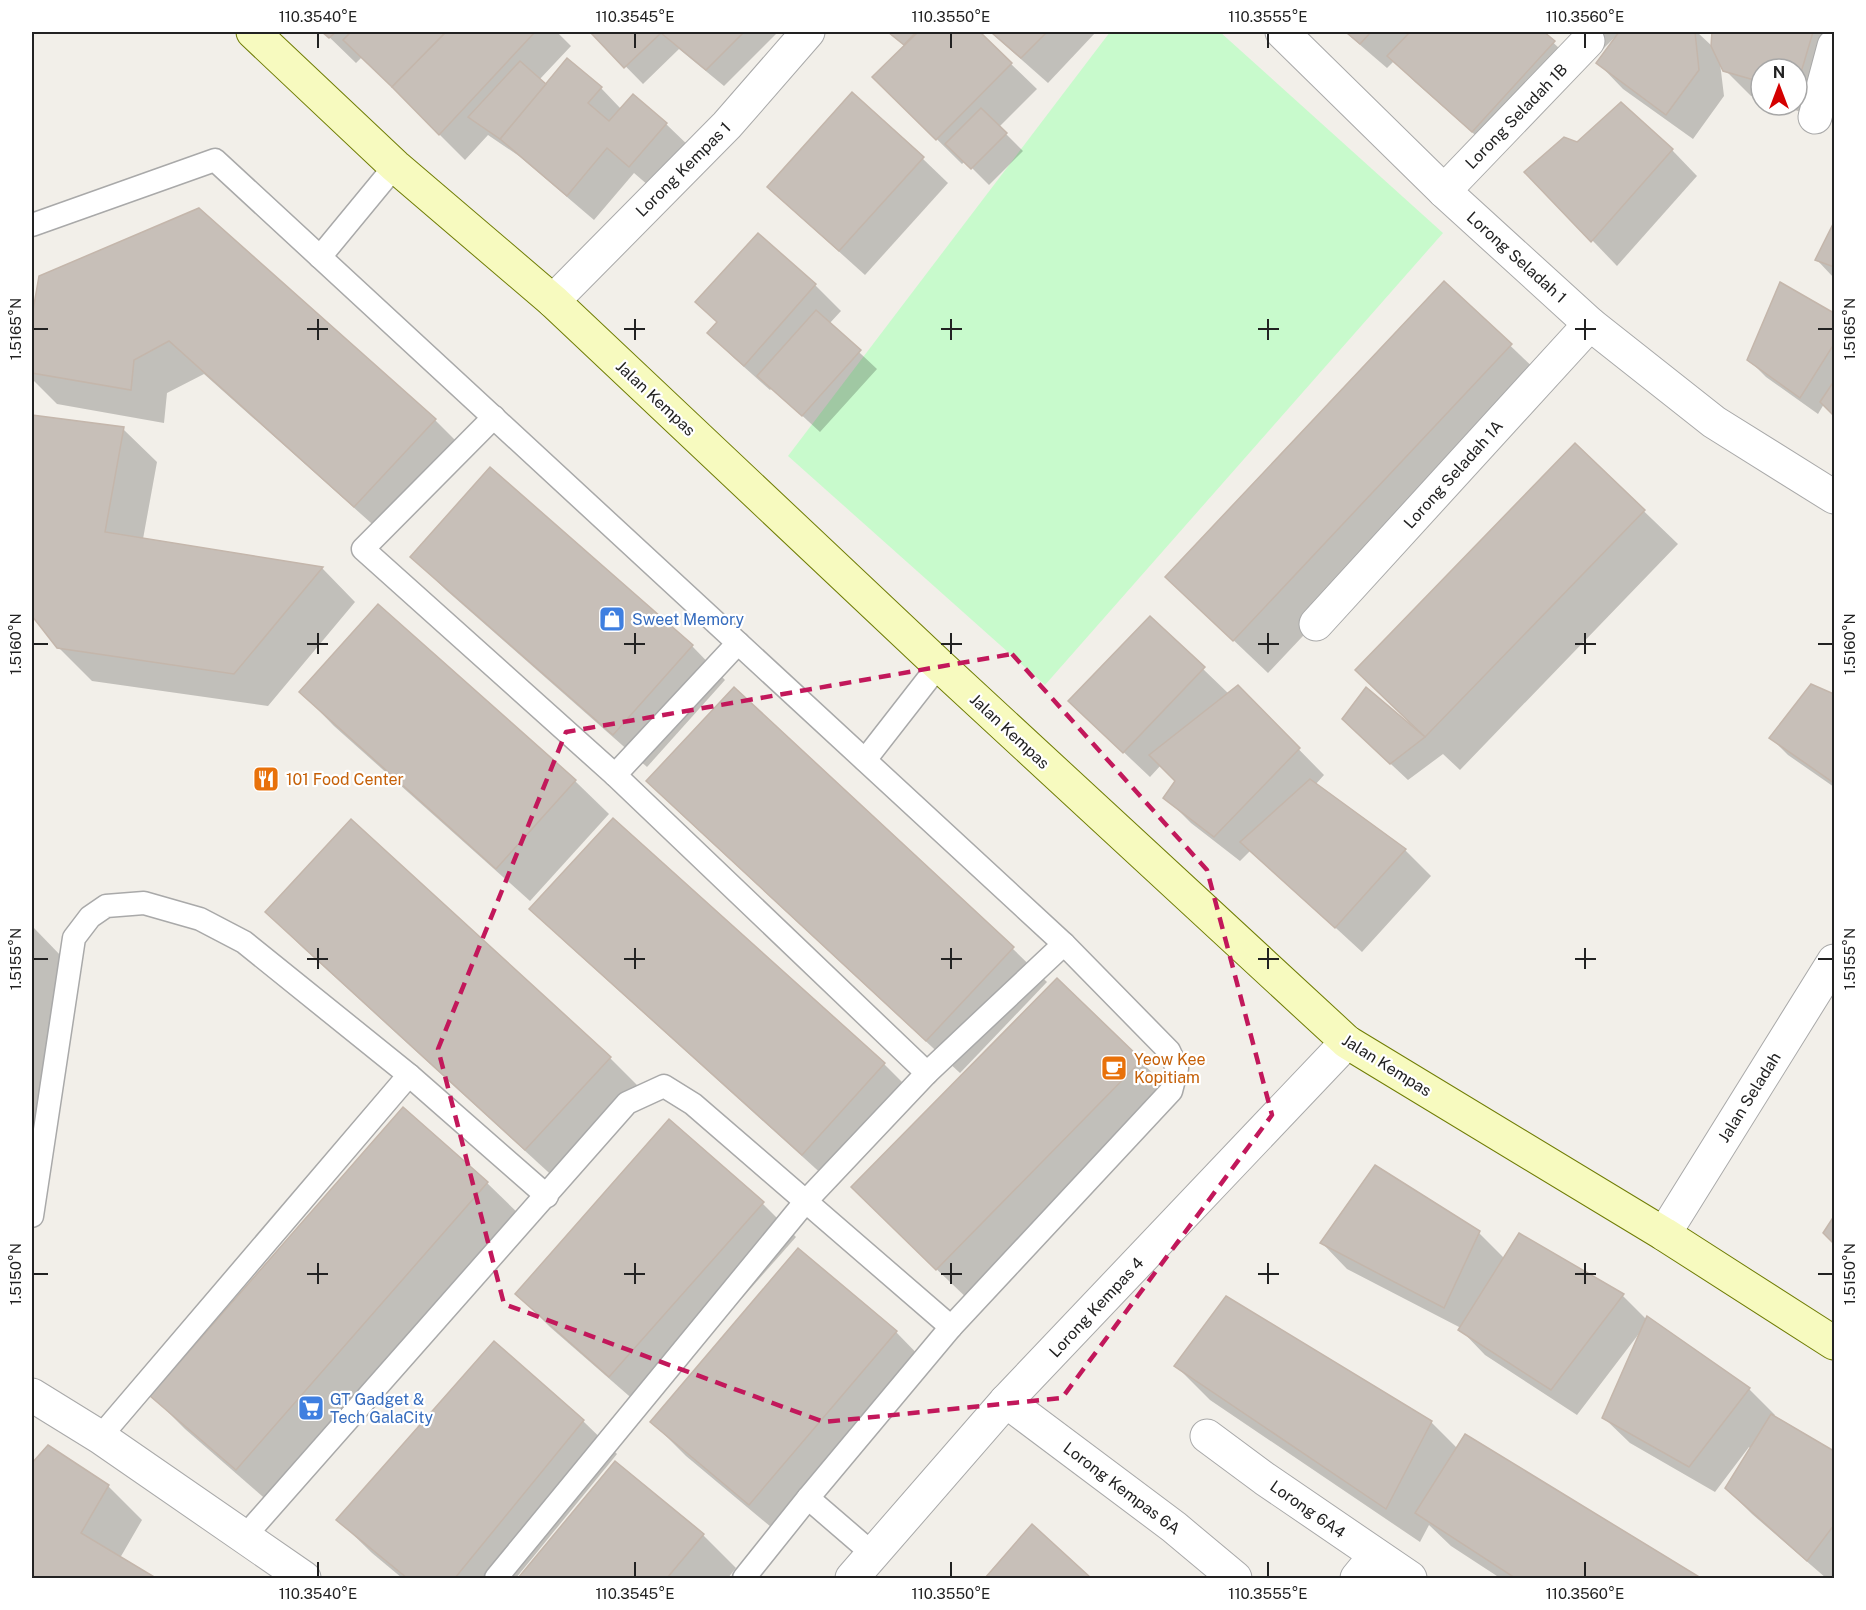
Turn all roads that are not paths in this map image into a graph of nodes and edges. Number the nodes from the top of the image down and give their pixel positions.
1 (253, 32) edge
2 (808, 32) edge
3 (1282, 32) edge
4 (1588, 41) dead end
5 (1834, 46) edge
6 (1815, 117) dead end
7 (395, 166) junction
8 (1444, 190) junction
9 (32, 225) edge
10 (320, 257) junction
11 (553, 301) junction
12 (1590, 324) junction
13 (494, 417) junction
14 (1834, 497) edge
15 (1316, 624) dead end
16 (738, 643) junction
17 (939, 665) junction
18 (865, 760) junction
19 (615, 775) junction
20 (1064, 944) junction
21 (1834, 961) edge
22 (1347, 1042) junction
23 (927, 1073) junction
24 (409, 1075) junction
25 (547, 1196) junction
26 (806, 1201) junction
27 (32, 1216) edge
28 (1664, 1234) junction
29 (951, 1327) junction
30 (1834, 1343) edge
31 (32, 1395) edge
32 (1006, 1401) junction
33 (1207, 1436) dead end
34 (100, 1437) junction
35 (808, 1498) junction
36 (245, 1536) junction
37 (873, 1554) junction
38 (1366, 1567) edge
39 (304, 1578) edge
40 (496, 1578) edge
41 (744, 1578) edge
42 (852, 1578) edge
43 (1235, 1578) edge
44 (1410, 1578) edge

1 - 7 street, Jalan Kempas
2 - 11 street, Lorong Kempas 1
3 - 8 street, Lorong Seladah 1
4 - 8 street, Lorong Seladah 1B
5 - 6 street
7 - 10 lane
7 - 11 street, Jalan Kempas
8 - 12 street, Lorong Seladah 1
9 - 10 lane
10 - 13 lane
11 - 17 street, Jalan Kempas
12 - 14 street, Lorong Seladah 1
12 - 15 street, Lorong Seladah 1A
13 - 16 lane
13 - 19 lane
16 - 18 lane
16 - 19 lane
17 - 18 lane
17 - 22 street, Jalan Kempas
18 - 20 lane
19 - 23 lane
20 - 23 lane
20 - 29 lane
21 - 28 street, Jalan Seladah
22 - 28 street, Jalan Kempas
22 - 32 street, Lorong Kempas 4
23 - 26 lane
24 - 25 lane
24 - 27 lane
24 - 34 lane
25 - 26 lane
25 - 36 lane
26 - 29 lane
26 - 40 lane
28 - 30 street, Jalan Kempas
29 - 35 lane
31 - 34 street
32 - 37 street, Lorong Kempas 4
32 - 43 street, Lorong Kempas 6A
33 - 38 street, Lorong 6A4
34 - 36 street
35 - 37 lane
35 - 41 lane
36 - 39 street
37 - 42 street, Lorong Kempas 4
38 - 44 street, Lorong 6A4

